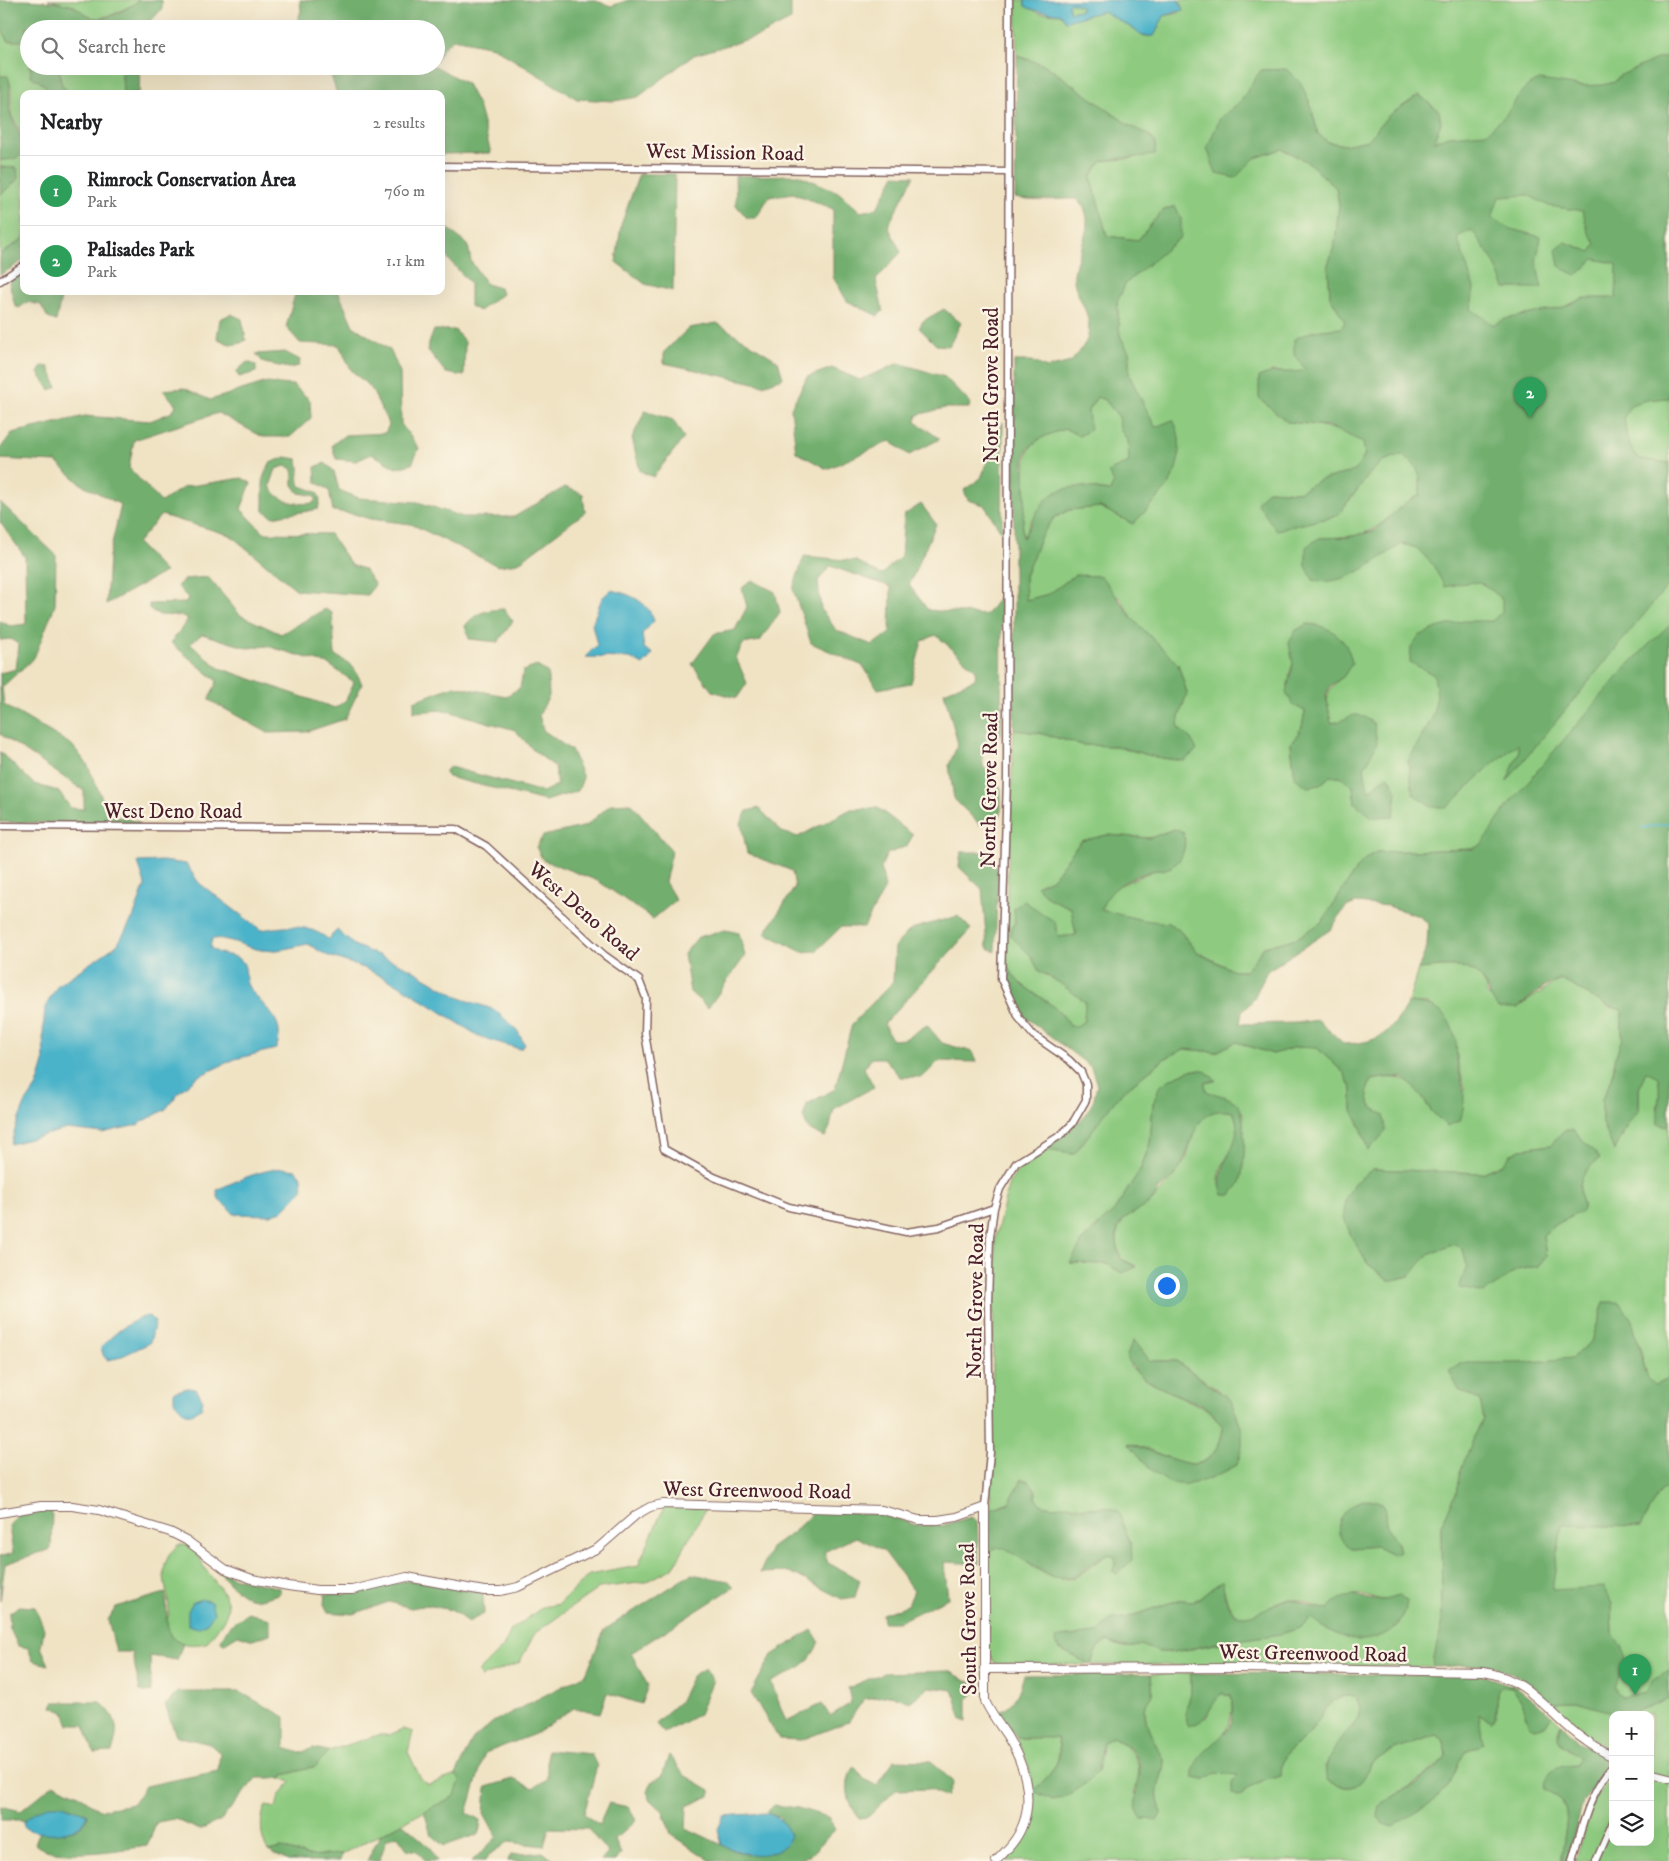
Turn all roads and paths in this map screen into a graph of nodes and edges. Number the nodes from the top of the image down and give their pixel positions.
1 (1009, 0) edge
2 (445, 166) edge
3 (1008, 172) junction
4 (20, 268) edge
5 (0, 281) edge
6 (0, 826) edge
7 (994, 1208) junction
8 (986, 1506) junction
9 (0, 1512) edge
10 (984, 1669) junction
11 (1611, 1756) edge
12 (1609, 1771) edge
13 (1654, 1774) edge
14 (1669, 1778) edge
15 (1609, 1831) edge
16 (996, 1861) edge
17 (1572, 1861) edge
18 (1596, 1861) edge

1 - 3 street, North Grove Road
2 - 3 street, West Mission Road
3 - 7 street, North Grove Road
4 - 5 street
6 - 7 street, West Deno Road
7 - 8 street, North Grove Road
8 - 9 street, West Greenwood Road
8 - 10 street, South Grove Road
10 - 11 street, West Greenwood Road
10 - 16 street, South Grove Road
12 - 17 street
13 - 14 street
15 - 18 street

